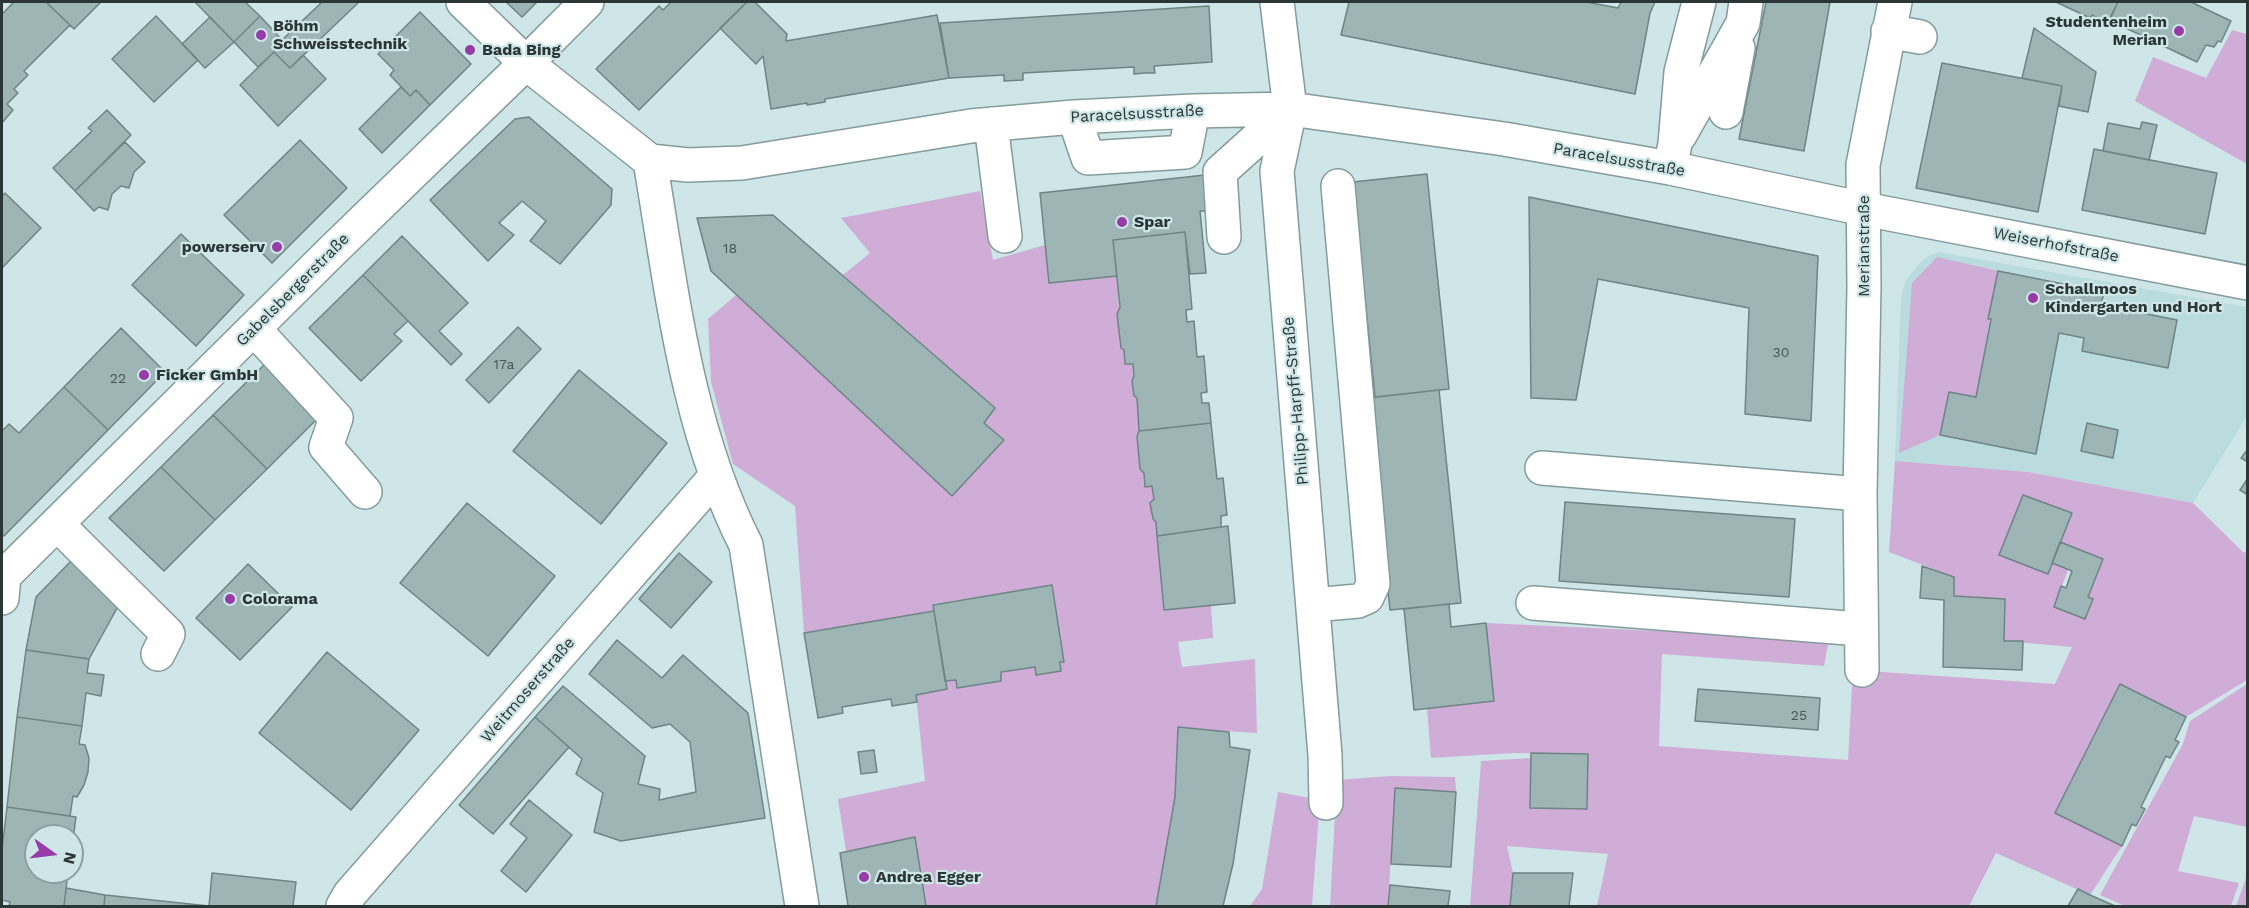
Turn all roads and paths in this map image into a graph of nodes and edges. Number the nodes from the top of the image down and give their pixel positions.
1 (463, 2) edge
2 (586, 2) edge
3 (1277, 2) edge
4 (1699, 2) edge
5 (1744, 12) edge
6 (1891, 16) edge
7 (1920, 37) dead end
8 (526, 63) junction
9 (1290, 109) junction
10 (1193, 111) junction
11 (1726, 112) dead end
12 (1074, 117) junction
13 (991, 124) junction
14 (1185, 152) junction
15 (1672, 156) junction
16 (650, 161) junction
17 (1220, 172) junction
18 (1338, 186) dead end
19 (1864, 209) junction
20 (1005, 236) dead end
21 (1224, 237) dead end
22 (2247, 283) edge
23 (254, 329) junction
24 (1542, 468) dead end
25 (716, 477) junction
26 (365, 492) dead end
27 (1860, 494) junction
28 (57, 524) junction
29 (2, 582) edge
30 (1533, 603) dead end
31 (1313, 605) junction
32 (1860, 629) junction
33 (158, 654) dead end
34 (1862, 670) dead end
35 (1326, 803) dead end
36 (343, 906) edge
37 (802, 906) edge

1 - 8 street
2 - 8 street, Gabelsbergerstraße
3 - 9 street, Philipp-Harpff-Straße
4 - 15 street
5 - 11 street
5 - 15 street
6 - 7 street
6 - 19 street, Merianstraße
8 - 16 street
8 - 23 street, Gabelsbergerstraße
9 - 10 street, Paracelsusstraße
9 - 15 street, Paracelsusstraße
9 - 17 street
9 - 31 street, Philipp-Harpff-Straße
10 - 12 street, Paracelsusstraße
10 - 14 street
12 - 13 street, Paracelsusstraße
12 - 14 street
13 - 16 street, Paracelsusstraße
13 - 20 street
14 - 17 street
15 - 19 street, Paracelsusstraße
16 - 25 street
17 - 21 street
18 - 31 street
19 - 22 street, Weiserhofstraße
19 - 27 street, Merianstraße
23 - 26 street
23 - 28 street, Gabelsbergerstraße
24 - 27 street
25 - 36 street, Weitmoserstraße
25 - 37 street
27 - 32 street, Merianstraße
28 - 29 street, Gabelsbergerstraße
28 - 33 street
30 - 32 street
31 - 35 street, Philipp-Harpff-Straße
32 - 34 street, Merianstraße

